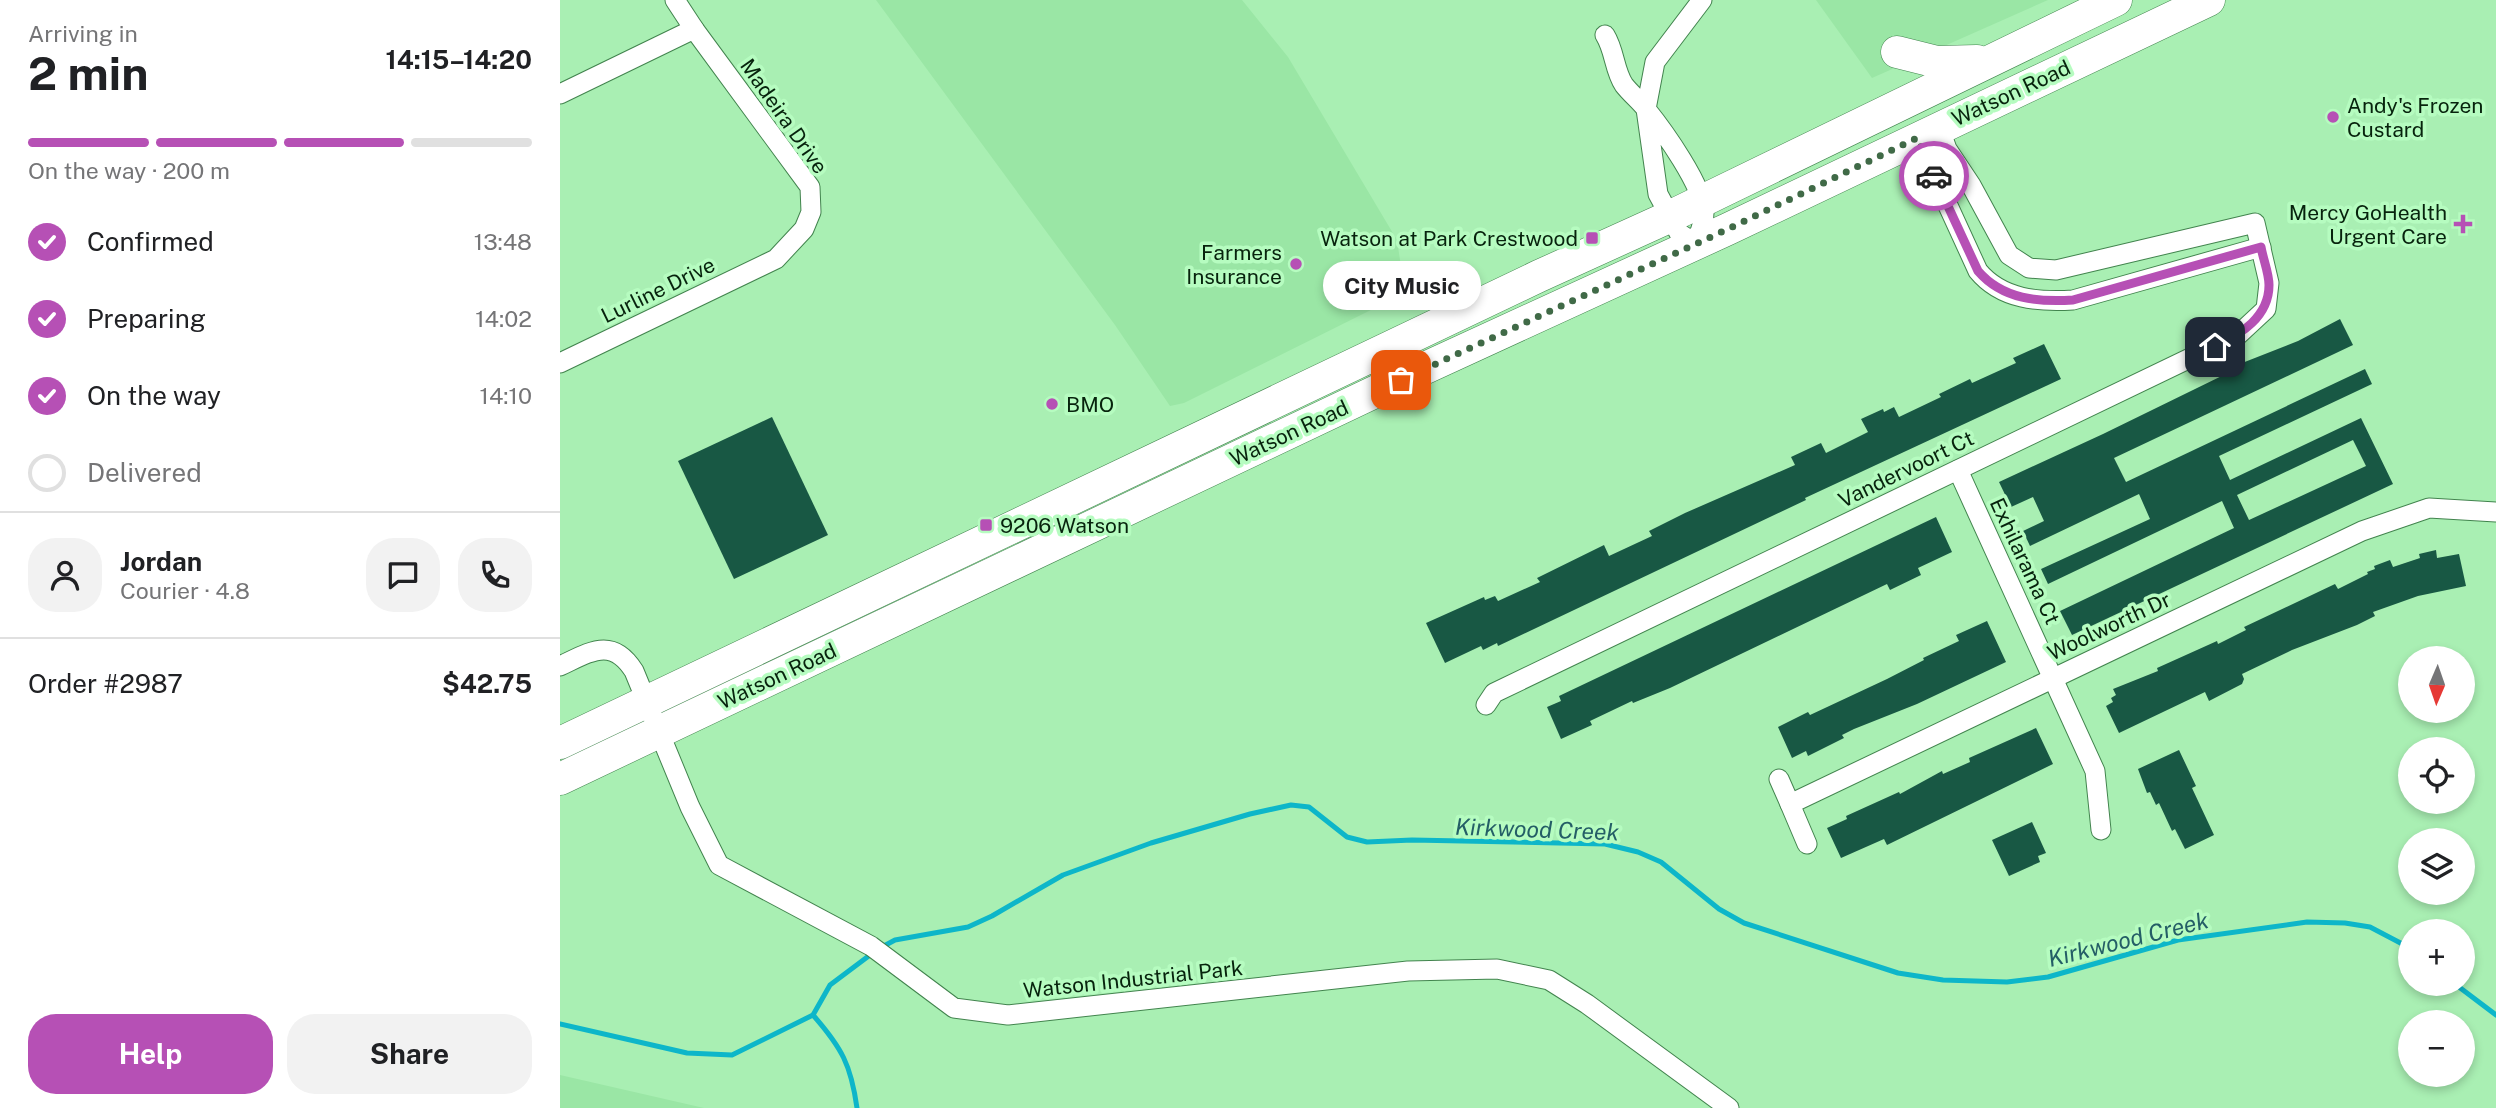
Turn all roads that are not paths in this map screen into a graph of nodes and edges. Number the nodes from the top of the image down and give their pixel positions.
1 (675, 0) edge
2 (1702, 0) edge
3 (2116, 0) edge
4 (2209, 0) edge
5 (694, 29) junction
6 (1605, 35) dead end
7 (1897, 51) dead end
8 (1989, 61) junction
9 (560, 94) edge
10 (1646, 109) junction
11 (1928, 133) junction
12 (1703, 200) junction
13 (1669, 217) junction
14 (1696, 244) junction
15 (2261, 247) junction
16 (775, 259) joint
17 (560, 363) edge
18 (1958, 470) junction
19 (2496, 512) edge
20 (560, 666) edge
21 (2054, 677) junction
22 (647, 702) junction
23 (1486, 705) dead end
24 (659, 732) junction
25 (560, 743) edge
26 (560, 779) edge
27 (1779, 779) dead end
28 (1790, 804) junction
29 (2101, 830) dead end
30 (1807, 844) dead end
31 (1729, 1108) edge

1 - 5 street, Madeira Drive
2 - 10 street
3 - 8 main road, Watson Road
4 - 11 main road, Watson Road
5 - 9 street
5 - 16 street, Madeira Drive
6 - 10 street
7 - 8 main road
8 - 12 main road, Watson Road
10 - 12 street
10 - 13 street
11 - 14 main road, Watson Road
11 - 15 street, Vandervoort Ct
11 - 15 street
12 - 13 main road, Watson Road
12 - 14 street
13 - 14 street
13 - 22 main road, Watson Road
14 - 24 main road, Watson Road
15 - 18 street, Vandervoort Ct
16 - 17 street, Lurline Drive
18 - 21 street, Exhilarama Ct
18 - 23 street, Vandervoort Ct
19 - 21 street, Woolworth Dr
20 - 22 street, Watson Industrial Park
21 - 28 street, Woolworth Dr
21 - 29 street, Exhilarama Ct
22 - 24 street, Watson Industrial Park
22 - 25 main road, Watson Road
24 - 26 main road, Watson Road
24 - 31 street, Watson Industrial Park
27 - 28 street
28 - 30 street

